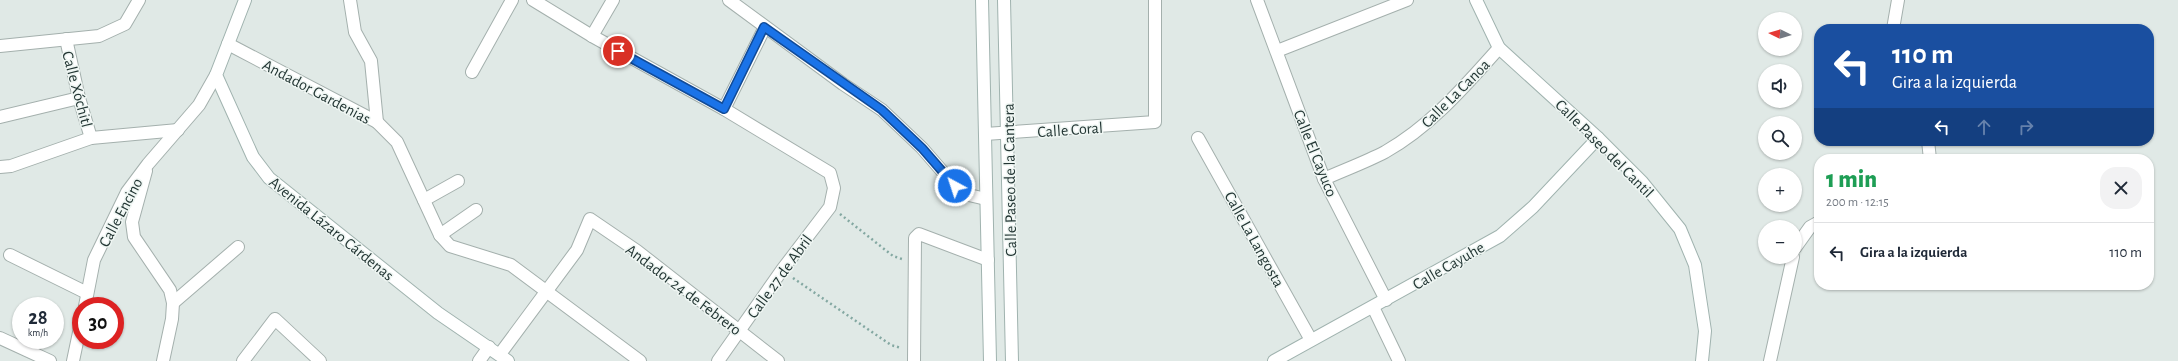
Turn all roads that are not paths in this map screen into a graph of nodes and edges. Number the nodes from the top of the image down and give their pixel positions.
1 (139, 0) edge
2 (245, 0) edge
3 (350, 0) edge
4 (512, 0) edge
5 (533, 0) edge
6 (614, 0) edge
7 (729, 0) edge
8 (982, 0) edge
9 (1004, 0) edge
10 (1155, 0) edge
11 (1257, 0) edge
12 (1407, 0) edge
13 (1476, 0) edge
14 (1898, 0) edge
15 (1894, 24) edge
16 (764, 27) junction
17 (592, 36) junction
18 (66, 39) junction
19 (228, 44) junction
20 (0, 46) edge
21 (1499, 48) junction
22 (1278, 51) junction
23 (472, 72) dead end
24 (216, 75) junction
25 (79, 98) junction
26 (724, 109) junction
27 (0, 117) edge
28 (377, 122) junction
29 (178, 130) junction
30 (985, 134) junction
31 (1008, 134) junction
32 (91, 138) junction
33 (1198, 138) dead end
34 (1598, 138) junction
35 (148, 164) junction
36 (0, 167) edge
37 (1324, 178) junction
38 (458, 181) dead end
39 (986, 199) junction
40 (424, 200) junction
41 (476, 210) dead end
42 (1814, 225) edge
43 (440, 235) junction
44 (1802, 238) edge
45 (238, 247) dead end
46 (10, 255) dead end
47 (988, 260) junction
48 (1791, 264) edge
49 (546, 292) junction
50 (87, 294) junction
51 (86, 297) edge
52 (1386, 300) junction
53 (174, 303) junction
54 (1373, 307) junction
55 (740, 331) junction
56 (0, 338) edge
57 (1311, 340) junction
58 (489, 347) junction
59 (76, 349) edge
60 (915, 356) edge
61 (504, 358) edge
62 (50, 361) edge
63 (73, 361) edge
64 (163, 361) edge
65 (243, 361) edge
66 (320, 361) edge
67 (479, 361) edge
68 (640, 361) edge
69 (718, 361) edge
70 (778, 361) edge
71 (990, 361) edge
72 (1012, 361) edge
73 (1274, 361) edge
74 (1399, 361) edge
75 (1702, 361) edge
76 (1770, 361) edge

1 - 18 street
2 - 19 street, Calle Encino
3 - 28 street
4 - 23 street
5 - 17 street
6 - 17 street
7 - 16 street
8 - 30 street, Calle Paseo de la Cantera
9 - 31 street, Calle Paseo de la Cantera
10 - 31 street, Calle Coral
11 - 22 street, Calle El Cayuco
12 - 22 street
13 - 21 street, Calle Paseo del Cantil
14 - 15 street
16 - 26 street
16 - 39 street
17 - 26 street
18 - 20 street
18 - 25 street, Calle Xóchitl
19 - 24 street, Calle Encino
19 - 28 street, Andador Gardenias
21 - 34 street, Calle Paseo del Cantil
21 - 37 street, Calle La Canoa
22 - 37 street, Calle El Cayuco
24 - 29 street, Calle Encino
24 - 58 street, Avenida Lázaro Cárdenas
25 - 27 street
25 - 32 street, Calle Xóchitl
26 - 55 street, Calle 27 de Abril
28 - 40 street, Andador Gardenias
29 - 32 street
29 - 35 street, Calle Encino
30 - 31 street, Calle Coral
30 - 39 street, Calle Paseo de la Cantera
31 - 72 street, Calle Paseo de la Cantera
32 - 36 street
33 - 57 street, Calle La Langosta
34 - 52 street, Calle Cayuhe
34 - 75 street, Calle Paseo del Cantil
35 - 50 street, Calle Encino
35 - 53 street
37 - 52 street, Calle El Cayuco
38 - 40 street
39 - 47 street, Calle Paseo de la Cantera
40 - 43 street, Andador Gardenias
41 - 43 street
42 - 44 street
43 - 49 street
45 - 53 street
46 - 50 street
47 - 60 street
47 - 71 street, Calle Paseo de la Cantera
48 - 76 street
49 - 55 street, Andador 24 de Febrero
49 - 61 street
49 - 68 street
50 - 51 street, Calle Encino
52 - 54 street, Calle Cayuhe
53 - 64 street
54 - 57 street, Calle Cayuhe
54 - 74 street
55 - 69 street, Calle 27 de Abril
55 - 70 street, Andador 24 de Febrero
56 - 62 street
57 - 73 street, Calle Cayuhe
58 - 61 street, Avenida Lázaro Cárdenas
58 - 67 street
59 - 63 street
65 - 66 street

